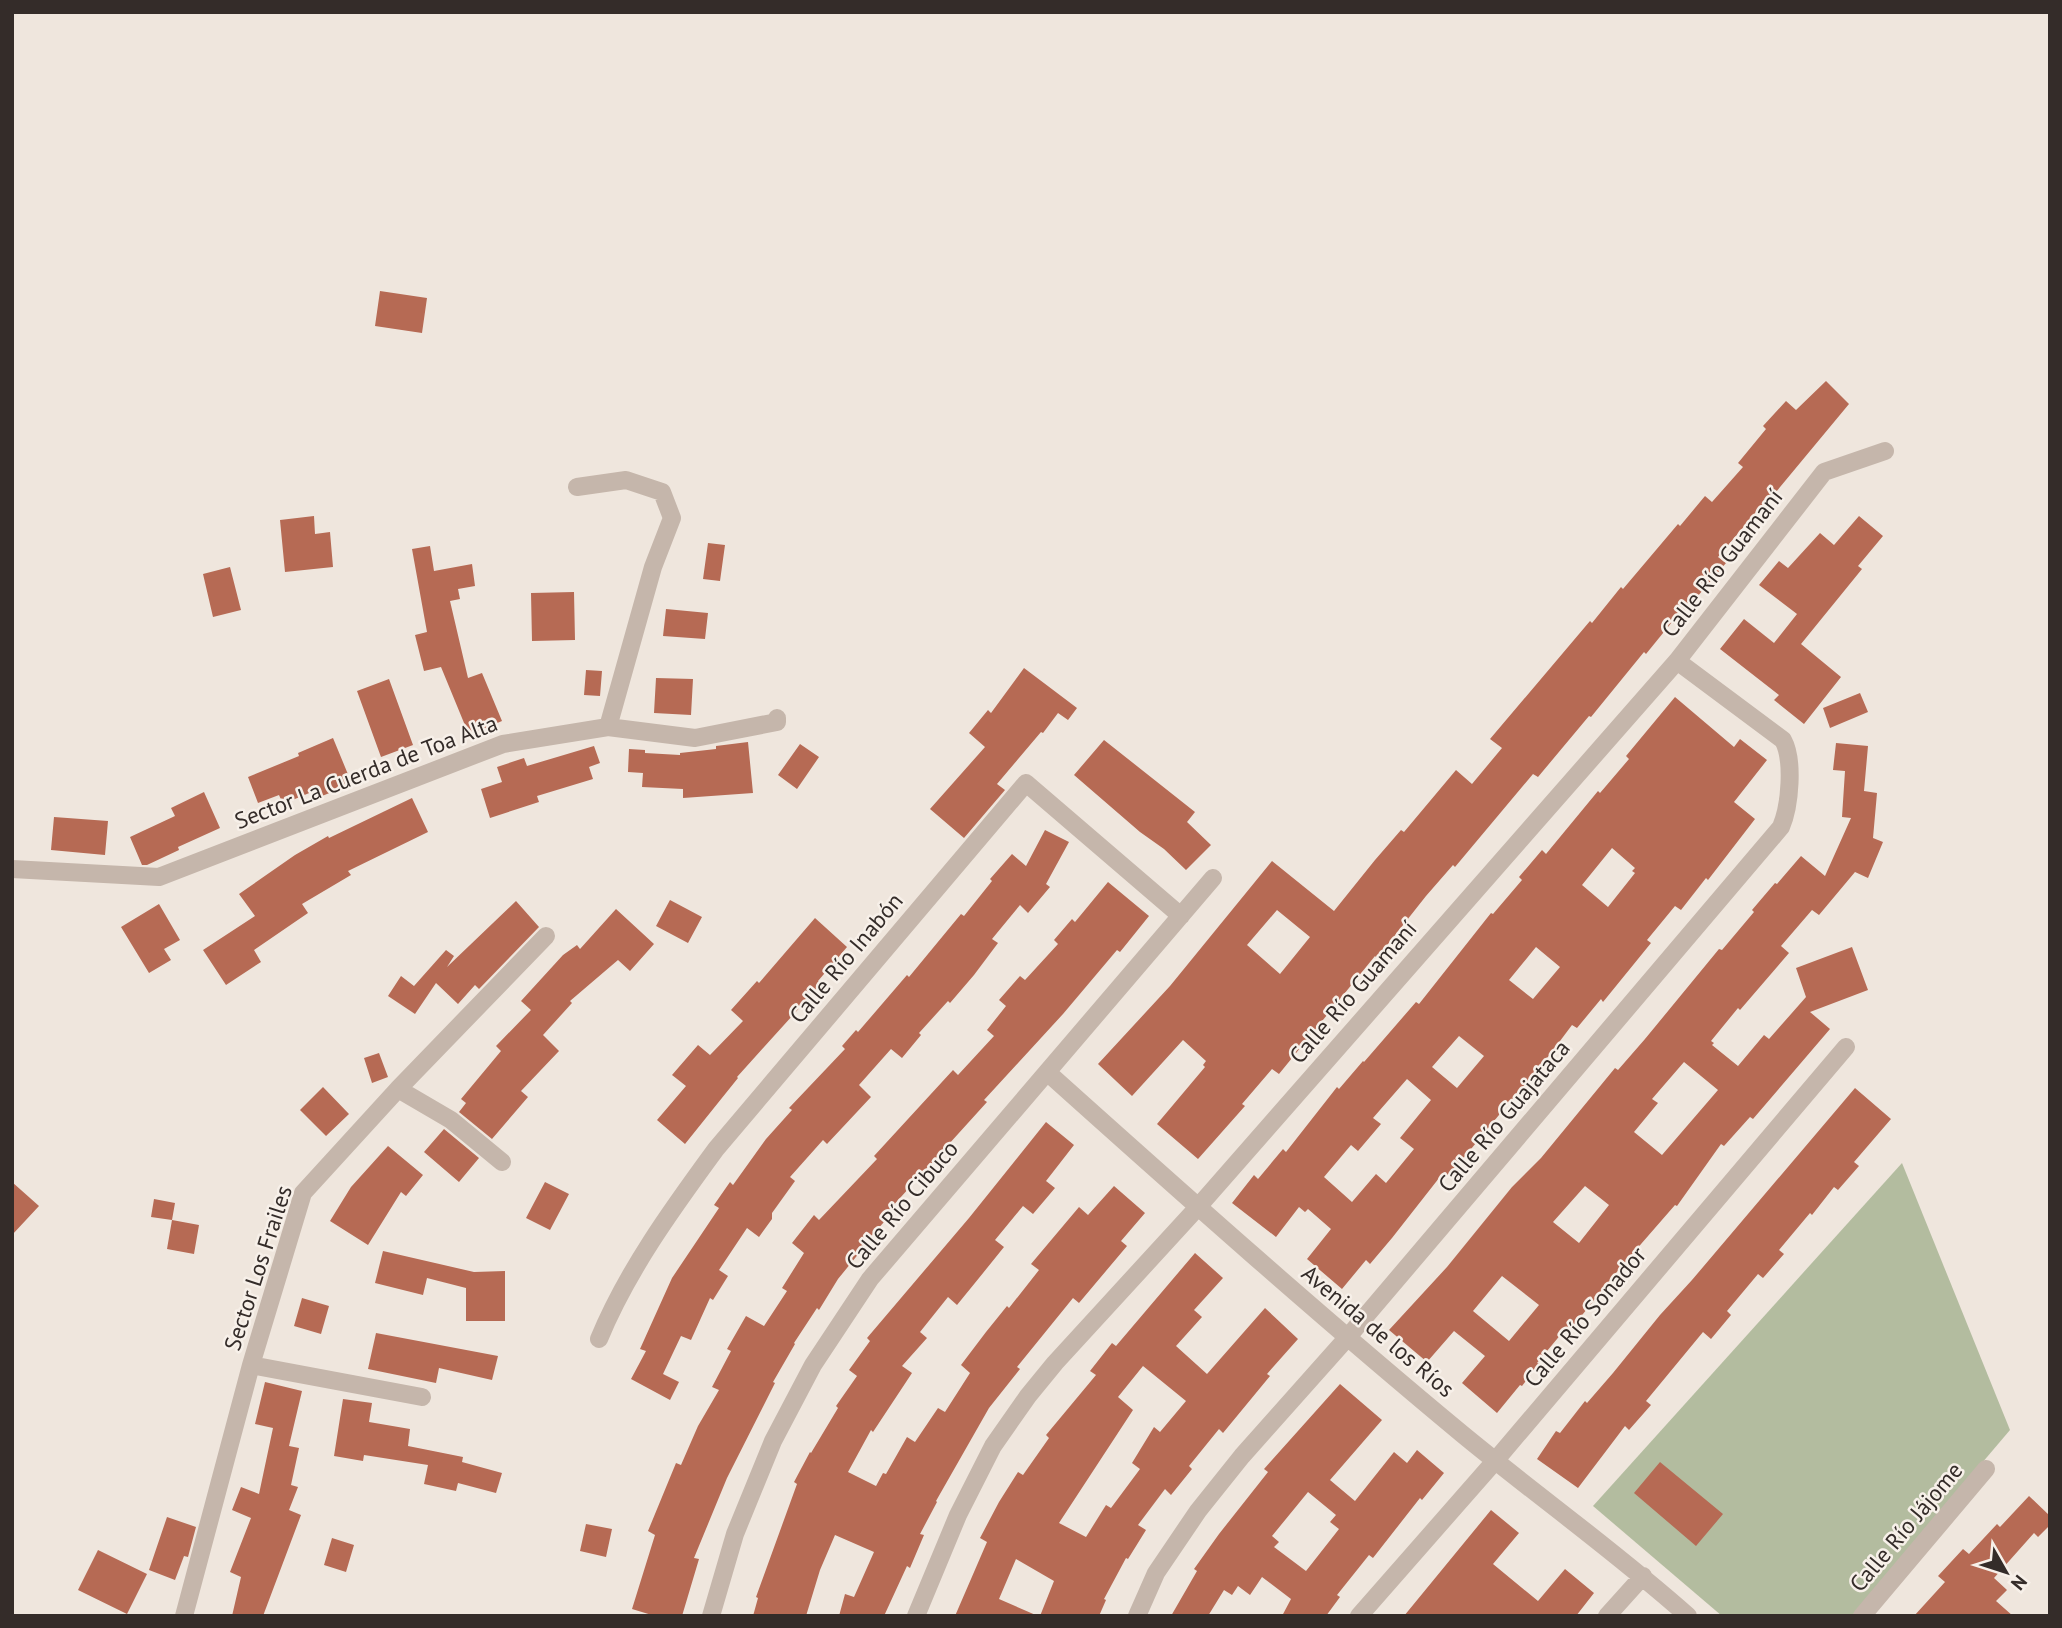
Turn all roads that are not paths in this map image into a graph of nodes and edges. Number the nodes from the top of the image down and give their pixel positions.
1 (1885, 451) dead end
2 (577, 486) dead end
3 (1677, 661) junction
4 (777, 719) dead end
5 (608, 727) junction
6 (12, 869) edge
7 (1213, 877) dead end
8 (1181, 916) junction
9 (546, 936) dead end
10 (1846, 1047) dead end
11 (1047, 1072) junction
12 (398, 1089) junction
13 (502, 1162) dead end
14 (1198, 1207) junction
15 (1347, 1338) junction
16 (599, 1339) dead end
17 (251, 1365) junction
18 (422, 1397) dead end
19 (1495, 1461) junction
20 (1986, 1469) dead end
21 (1643, 1576) junction
22 (184, 1616) edge
23 (710, 1616) edge
24 (916, 1616) edge
25 (1137, 1616) edge
26 (1359, 1616) edge
27 (1607, 1616) edge
28 (1688, 1616) edge
29 (1863, 1616) edge

1 - 3 street, Calle Río Guamaní
2 - 5 street
3 - 14 street, Calle Río Guamaní
3 - 15 street, Calle Río Guajataca
4 - 5 street, Sector La Cuerda de Toa Alta
5 - 6 street, Sector La Cuerda de Toa Alta
7 - 8 street, Calle Río Cibuco
8 - 11 street, Calle Río Cibuco
8 - 16 street, Calle Río Inabón
9 - 12 street, Sector Los Frailes
10 - 19 street, Calle Río Sonador
11 - 14 street, Avenida de los Ríos
11 - 23 street, Calle Río Cibuco
12 - 13 street
12 - 17 street, Sector Los Frailes
14 - 15 street, Avenida de los Ríos
14 - 24 street, Calle Río Guamaní
15 - 19 street, Avenida de los Ríos
15 - 25 street, Calle Río Guajataca
17 - 18 street
17 - 22 street, Sector Los Frailes
19 - 21 street, Avenida de los Ríos
19 - 26 street, Calle Río Sonador
20 - 29 street, Calle Río Jájome
21 - 27 street
21 - 28 street, Avenida de los Ríos

